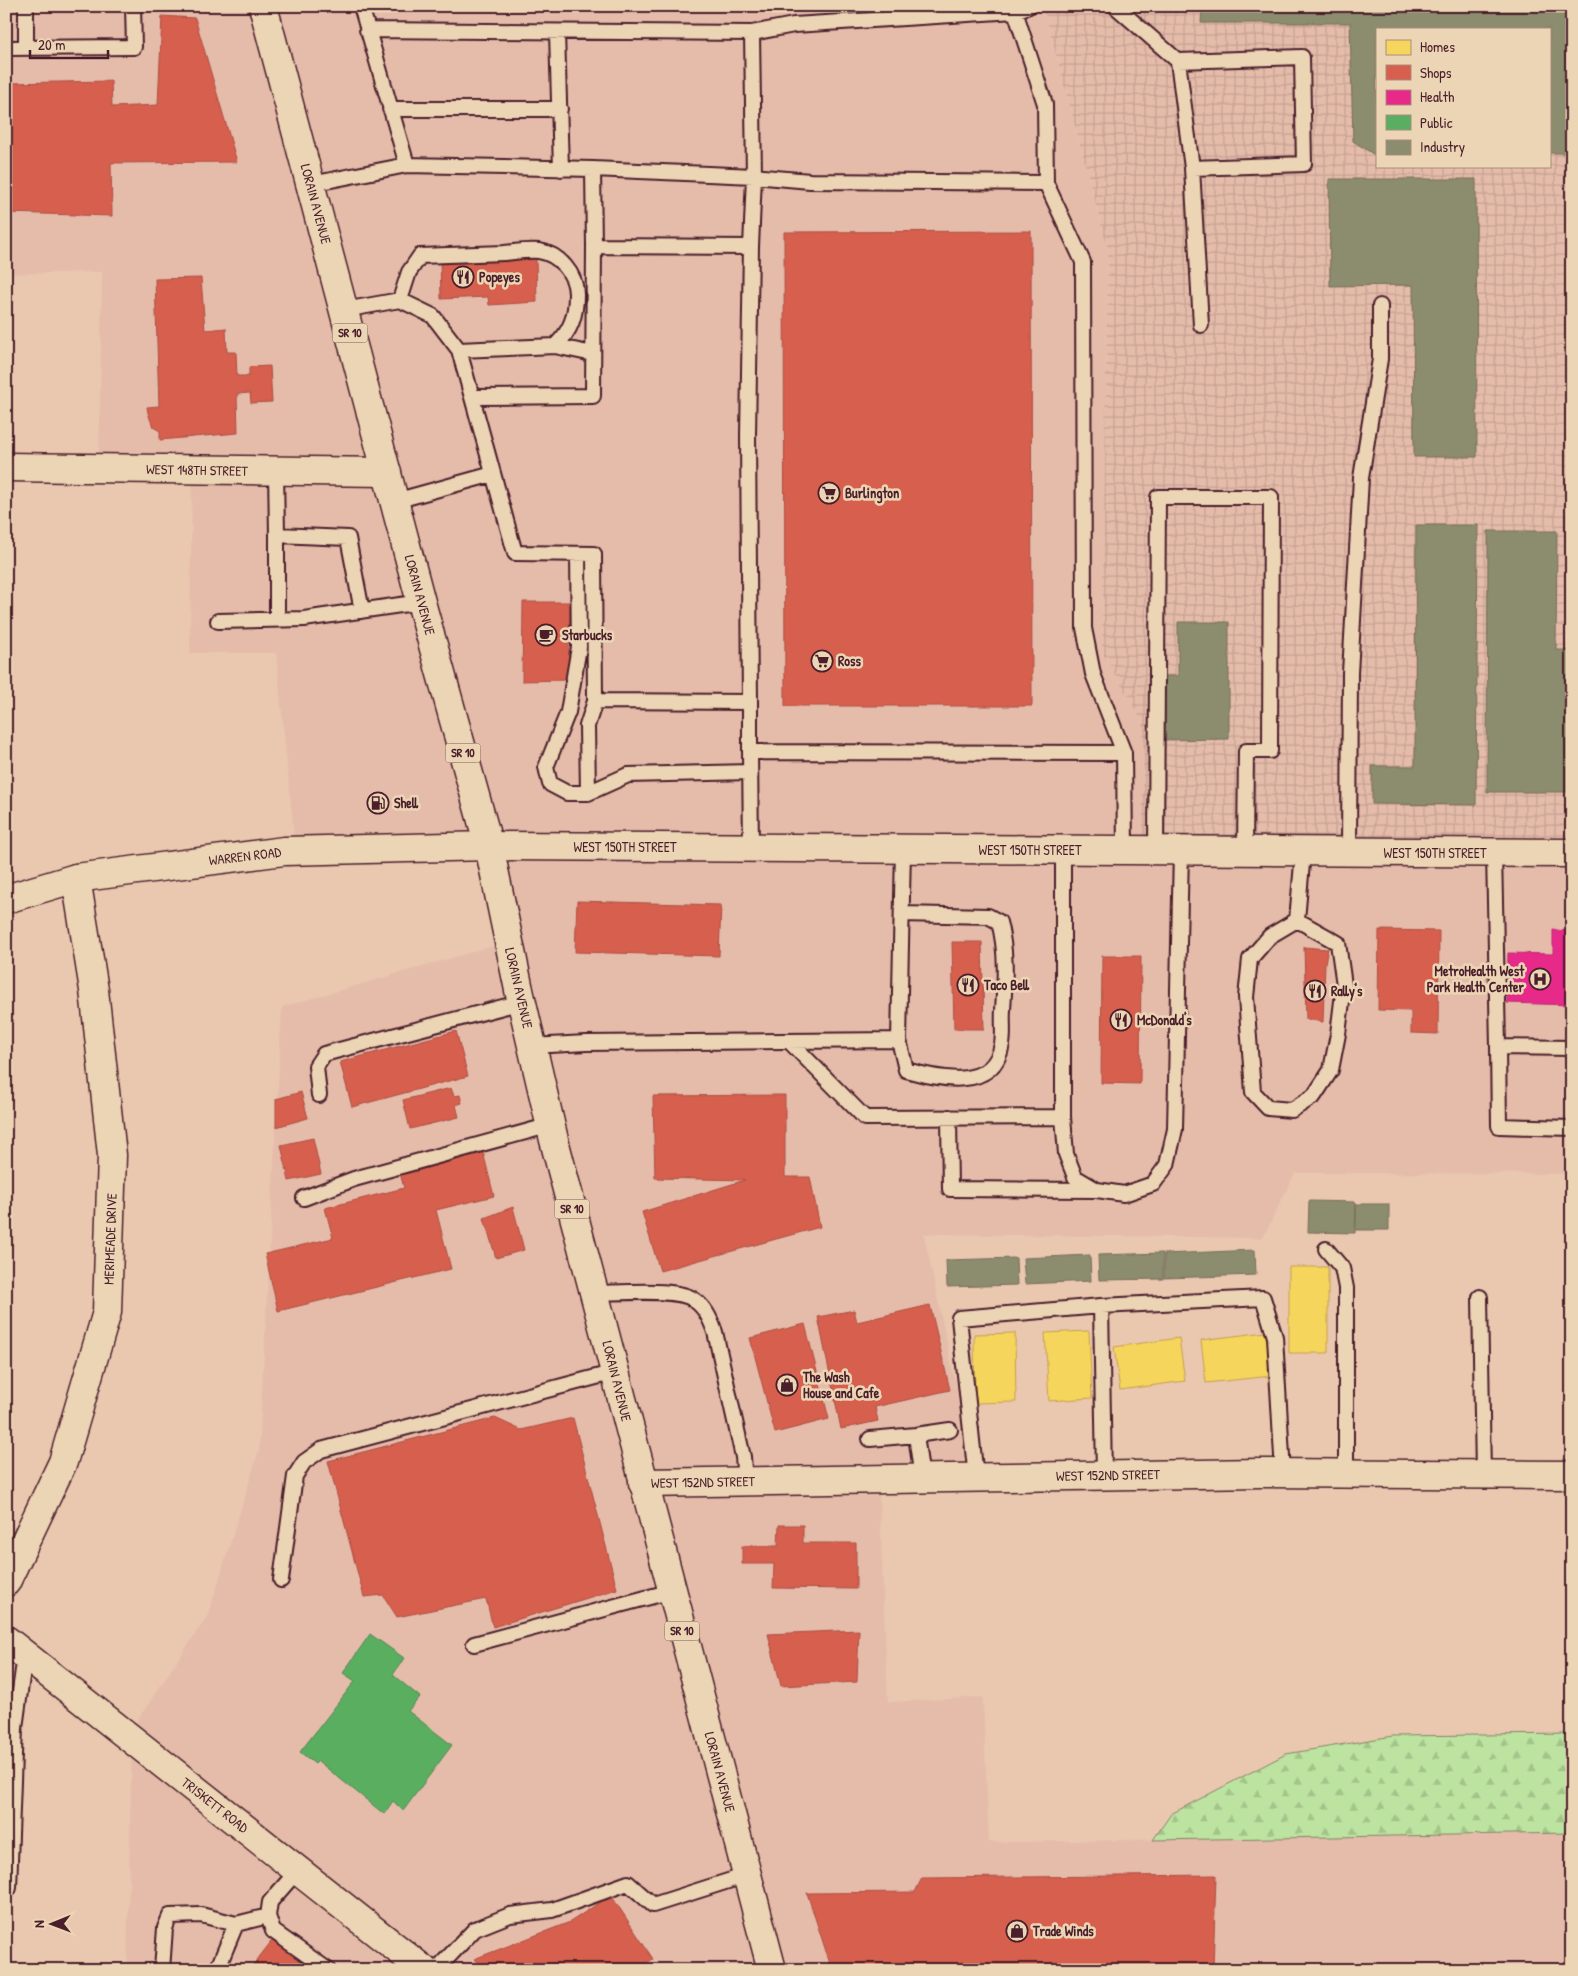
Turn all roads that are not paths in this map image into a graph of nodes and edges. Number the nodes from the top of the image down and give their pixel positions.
1 (26, 6) edge
2 (133, 6) edge
3 (263, 6) edge
4 (360, 6) edge
5 (1029, 6) edge
6 (1115, 6) edge
7 (1015, 11) junction
8 (367, 30) junction
9 (558, 32) junction
10 (752, 33) junction
11 (6, 48) edge
12 (26, 48) junction
13 (1178, 61) junction
14 (390, 109) junction
15 (560, 109) junction
16 (407, 165) junction
17 (561, 168) junction
18 (1192, 168) junction
19 (593, 169) junction
20 (754, 176) junction
21 (1046, 183) junction
22 (311, 184) junction
23 (594, 246) junction
24 (752, 247) junction
25 (400, 300) junction
26 (1380, 306) dead end
27 (344, 310) junction
28 (1201, 325) dead end
29 (555, 346) junction
30 (459, 350) junction
31 (593, 354) junction
32 (472, 397) junction
33 (6, 467) edge
34 (276, 470) junction
35 (387, 472) junction
36 (493, 474) junction
37 (395, 501) junction
38 (277, 535) junction
39 (578, 554) junction
40 (421, 602) junction
41 (362, 611) junction
42 (277, 620) junction
43 (218, 621) dead end
44 (595, 701) junction
45 (750, 702) junction
46 (750, 752) junction
47 (1124, 753) junction
48 (750, 772) junction
49 (588, 793) junction
50 (489, 846) junction
51 (751, 848) junction
52 (903, 849) junction
53 (1064, 850) junction
54 (1125, 850) junction
55 (1168, 851) junction
56 (1245, 851) junction
57 (1303, 852) junction
58 (1349, 852) junction
59 (1494, 853) junction
60 (1572, 854) edge
61 (76, 878) junction
62 (6, 899) edge
63 (902, 914) junction
64 (1297, 920) junction
65 (522, 1002) junction
66 (899, 1040) junction
67 (789, 1041) junction
68 (532, 1046) junction
69 (1498, 1047) junction
70 (1572, 1048) edge
71 (319, 1096) dead end
72 (1063, 1117) junction
73 (949, 1118) junction
74 (551, 1125) junction
75 (1572, 1128) edge
76 (1097, 1190) junction
77 (304, 1198) dead end
78 (1326, 1250) dead end
79 (594, 1293) junction
80 (1480, 1297) dead end
81 (1102, 1306) junction
82 (615, 1372) junction
83 (950, 1430) dead end
84 (916, 1435) junction
85 (870, 1439) dead end
86 (1283, 1473) junction
87 (1346, 1473) junction
88 (1483, 1474) junction
89 (1104, 1475) junction
90 (1572, 1475) edge
91 (922, 1478) junction
92 (976, 1478) junction
93 (745, 1482) junction
94 (643, 1483) junction
95 (281, 1580) dead end
96 (6, 1582) edge
97 (672, 1591) junction
98 (474, 1644) dead end
99 (16, 1647) edge
100 (298, 1870) junction
101 (747, 1875) junction
102 (9, 1888) dead end
103 (268, 1916) junction
104 (236, 1924) junction
105 (162, 1970) edge
106 (217, 1970) edge
107 (328, 1970) edge
108 (424, 1970) edge
109 (436, 1970) edge
110 (772, 1970) edge

1 - 12 lane
2 - 12 lane
3 - 22 main road, LORAIN AVENUE / SR 10
4 - 8 lane
5 - 7 lane
6 - 13 lane
7 - 10 lane
7 - 21 lane
8 - 9 lane
8 - 14 lane
9 - 10 lane
9 - 15 lane
10 - 20 lane
11 - 12 lane
13 - 18 lane
13 - 18 lane
14 - 15 lane
14 - 16 lane
15 - 17 lane
16 - 17 lane
16 - 22 lane
17 - 19 lane
18 - 28 lane
19 - 20 lane
19 - 23 lane
20 - 21 lane
20 - 24 lane
21 - 47 lane
22 - 27 main road, LORAIN AVENUE / SR 10
23 - 24 lane
23 - 31 lane
24 - 45 lane
25 - 27 lane
25 - 29 lane
25 - 30 lane
26 - 58 lane
27 - 35 main road, LORAIN AVENUE / SR 10
29 - 30 lane
29 - 31 lane
30 - 32 lane
31 - 32 lane
32 - 36 lane
33 - 34 main road, WEST 148TH STREET
34 - 35 main road, WEST 148TH STREET
34 - 38 lane
35 - 37 main road, LORAIN AVENUE / SR 10
36 - 37 lane
36 - 39 lane
37 - 40 main road, LORAIN AVENUE / SR 10
38 - 41 lane
38 - 42 lane
39 - 44 lane
39 - 49 lane
40 - 41 lane
40 - 50 main road, LORAIN AVENUE / SR 10
41 - 42 lane
42 - 43 lane
44 - 45 lane
44 - 49 lane
45 - 46 lane
46 - 47 lane
46 - 48 lane
47 - 54 lane
48 - 49 lane
48 - 51 lane
50 - 51 main road, WEST 150TH STREET
50 - 61 main road, WARREN ROAD
50 - 65 main road, LORAIN AVENUE / SR 10
51 - 52 main road, WEST 150TH STREET
52 - 53 main road, WEST 150TH STREET
52 - 63 lane
53 - 54 main road, WEST 150TH STREET
53 - 72 lane
54 - 55 main road, WEST 150TH STREET
55 - 56 main road, WEST 150TH STREET
55 - 56 lane
55 - 76 lane
56 - 57 main road, WEST 150TH STREET
57 - 58 main road, WEST 150TH STREET
57 - 64 lane
58 - 59 main road, WEST 150TH STREET
59 - 60 main road, WEST 150TH STREET
59 - 69 lane
61 - 62 main road, WARREN ROAD
61 - 96 main road, MERIMEADE DRIVE
63 - 66 lane
63 - 66 lane
64 - 64 lane
65 - 68 main road, LORAIN AVENUE / SR 10
65 - 71 lane
66 - 67 lane
67 - 68 lane
67 - 73 lane
68 - 74 main road, LORAIN AVENUE / SR 10
69 - 70 lane
69 - 75 lane
72 - 73 lane
72 - 76 lane
73 - 76 lane
74 - 77 lane
74 - 79 main road, LORAIN AVENUE / SR 10
78 - 87 lane
79 - 82 main road, LORAIN AVENUE / SR 10
79 - 93 lane
80 - 88 lane
81 - 86 lane
81 - 89 lane
81 - 92 lane
82 - 94 main road, LORAIN AVENUE / SR 10
82 - 95 lane
83 - 84 lane
84 - 85 lane
84 - 91 lane
86 - 87 main road, WEST 152ND STREET
86 - 89 main road, WEST 152ND STREET
87 - 88 main road, WEST 152ND STREET
88 - 90 main road, WEST 152ND STREET
89 - 92 main road, WEST 152ND STREET
91 - 92 main road, WEST 152ND STREET
91 - 93 main road, WEST 152ND STREET
93 - 94 main road, WEST 152ND STREET
94 - 97 main road, LORAIN AVENUE / SR 10
97 - 98 lane
97 - 101 main road, LORAIN AVENUE / SR 10
99 - 100 main road, TRISKETT ROAD
99 - 102 lane
100 - 103 lane
100 - 108 main road, TRISKETT ROAD
101 - 109 lane
101 - 110 main road, LORAIN AVENUE / SR 10
103 - 104 lane
103 - 107 lane
104 - 105 lane
104 - 106 lane

